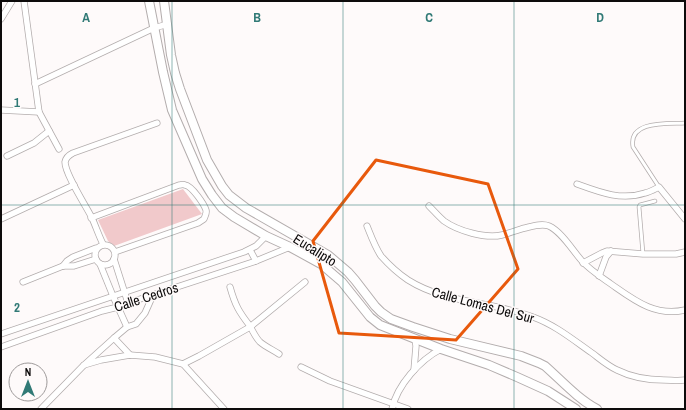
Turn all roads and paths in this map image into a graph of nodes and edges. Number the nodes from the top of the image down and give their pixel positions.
1 (12, 1) edge
2 (24, 1) edge
3 (149, 1) edge
4 (164, 1) edge
5 (1, 19) edge
6 (168, 24) junction
7 (154, 28) junction
8 (35, 84) junction
9 (1, 110) edge
10 (39, 112) junction
11 (157, 123) dead end
12 (685, 123) edge
13 (49, 131) junction
14 (197, 133) junction
15 (183, 137) junction
16 (59, 149) dead end
17 (7, 156) dead end
18 (577, 184) dead end
19 (74, 185) junction
20 (659, 187) junction
21 (655, 201) dead end
22 (429, 206) dead end
23 (92, 218) junction
24 (1, 219) edge
25 (685, 219) edge
26 (367, 226) dead end
27 (266, 236) junction
28 (103, 244) junction
29 (290, 247) junction
30 (96, 248) junction
31 (250, 250) junction
32 (611, 251) junction
33 (115, 252) junction
34 (685, 252) edge
35 (643, 254) junction
36 (114, 259) junction
37 (256, 261) junction
38 (98, 262) junction
39 (584, 263) junction
40 (63, 266) junction
41 (599, 276) junction
42 (23, 282) dead end
43 (305, 282) dead end
44 (230, 287) dead end
45 (124, 292) junction
46 (152, 295) junction
47 (113, 296) junction
48 (128, 303) junction
49 (118, 307) junction
50 (685, 310) edge
51 (127, 327) junction
52 (250, 327) junction
53 (1, 334) edge
54 (114, 338) junction
55 (415, 339) junction
56 (1, 347) edge
57 (441, 348) junction
58 (279, 354) dead end
59 (130, 355) junction
60 (183, 364) junction
61 (84, 365) junction
62 (301, 367) dead end
63 (414, 370) junction
64 (685, 380) edge
65 (393, 407) edge
66 (42, 409) edge
67 (224, 409) edge
68 (408, 409) edge
69 (576, 409) edge
70 (597, 409) edge

1 - 5 street
2 - 8 street
3 - 7 street, Eucalipto
4 - 6 street, Eucalipto
6 - 7 street
6 - 14 street, Eucalipto
7 - 8 street
7 - 15 street, Eucalipto
8 - 10 street
9 - 10 street
10 - 13 street
11 - 19 street
12 - 20 lane
13 - 16 street
13 - 17 street
14 - 15 street
14 - 70 street, Eucalipto
15 - 27 street, Eucalipto
18 - 20 street
19 - 23 street
19 - 24 street
20 - 25 street
21 - 35 lane
22 - 39 street
23 - 28 street
23 - 33 street
26 - 64 street, Calle Lomas Del Sur
27 - 29 street, Eucalipto
27 - 31 street, Calle Cedros
28 - 30 street
28 - 33 street
29 - 37 street, Calle Cedros
29 - 55 street, Eucalipto
30 - 38 street
30 - 40 street
31 - 37 street
31 - 45 street, Calle Cedros
32 - 35 street
32 - 39 street
32 - 41 street
33 - 36 street
34 - 35 street
36 - 38 street
36 - 45 street
37 - 46 street, Calle Cedros
38 - 40 street
38 - 47 street
39 - 41 street
40 - 42 street
41 - 50 street
43 - 52 street
44 - 52 street
45 - 47 street, Calle Cedros
45 - 48 street
46 - 48 street, Calle Cedros
46 - 51 street
47 - 49 street
47 - 53 street, Calle Cedros
48 - 49 street, Calle Cedros
49 - 51 street
49 - 56 street, Calle Cedros
51 - 54 street
52 - 58 street
52 - 60 street
54 - 59 street
54 - 61 street
55 - 57 street, Eucalipto
55 - 63 street
57 - 63 street
57 - 69 street, Eucalipto
59 - 60 street
59 - 61 street
60 - 67 street
61 - 66 street
62 - 65 street
63 - 65 street
65 - 68 street

